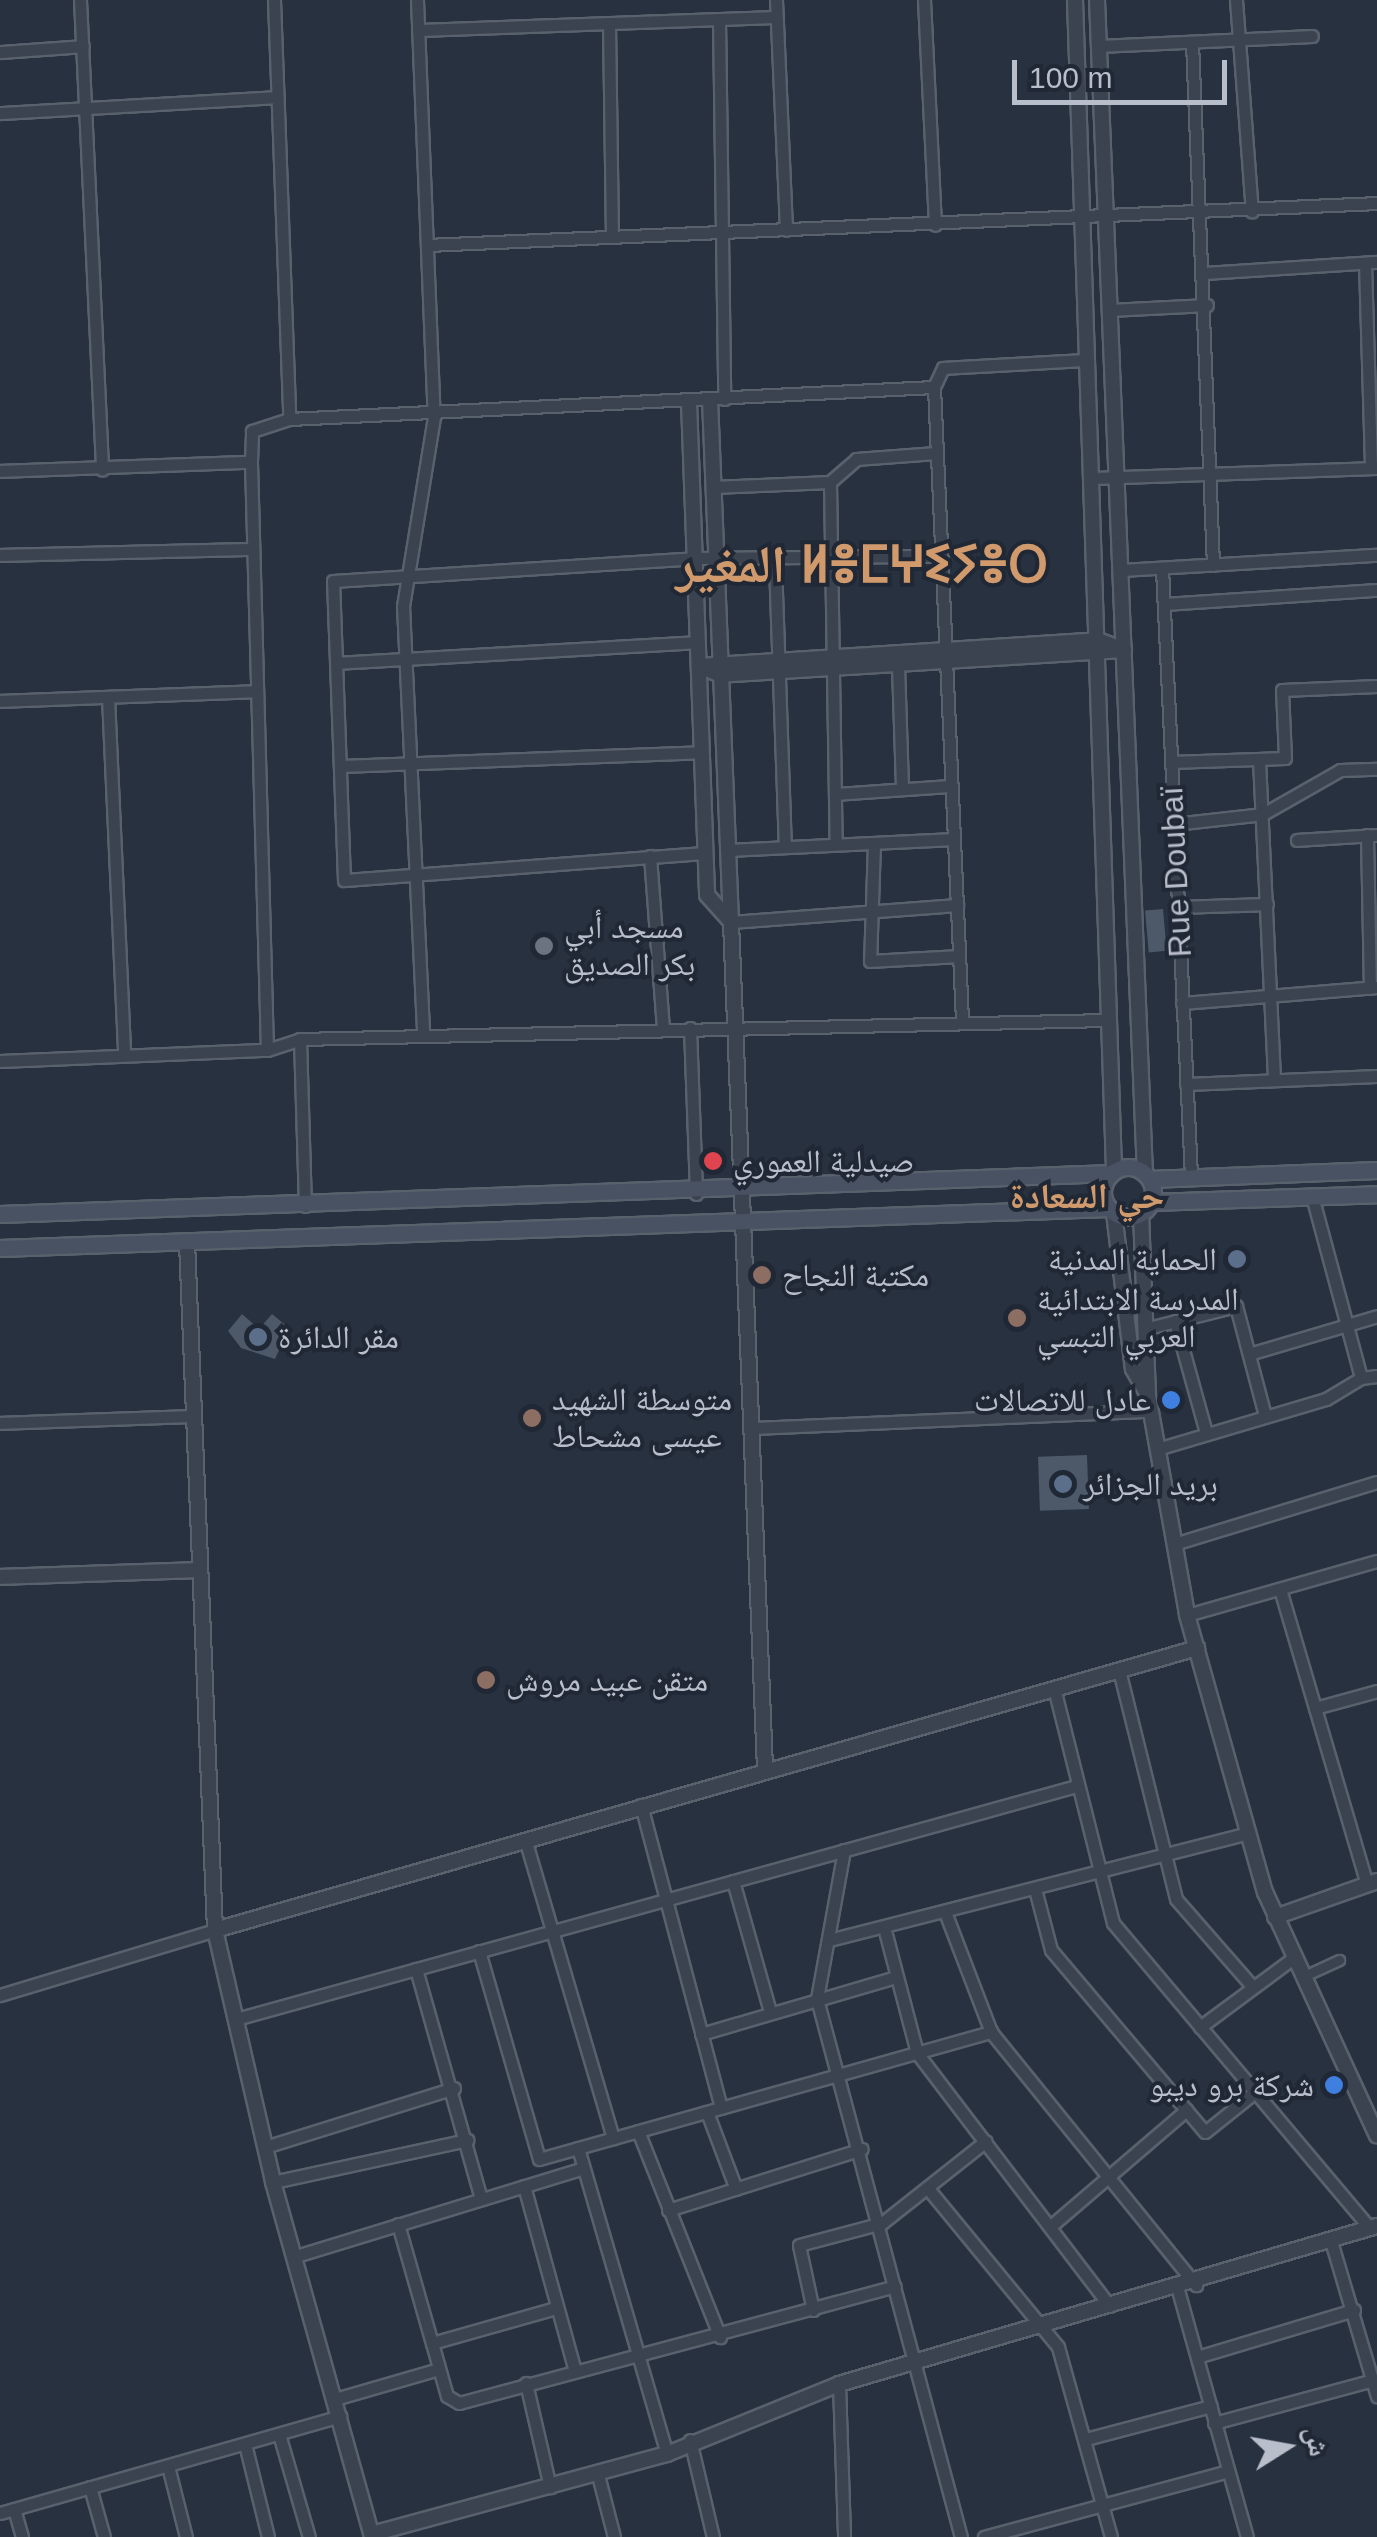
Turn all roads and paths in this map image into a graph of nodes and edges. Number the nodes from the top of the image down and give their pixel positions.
1 (80, 0) edge
2 (274, 0) edge
3 (417, 0) edge
4 (776, 0) edge
5 (924, 0) edge
6 (1075, 0) edge
7 (1098, 0) edge
8 (1236, 0) edge
9 (776, 17) junction
10 (719, 20) junction
11 (609, 23) junction
12 (418, 30) junction
13 (1312, 36) dead end
14 (1238, 38) junction
15 (1192, 42) junction
16 (83, 46) junction
17 (1099, 46) junction
18 (0, 52) edge
19 (278, 97) junction
20 (86, 108) junction
21 (0, 113) edge
22 (1377, 203) edge
23 (1252, 210) junction
24 (1200, 214) junction
25 (1106, 218) junction
26 (1083, 220) junction
27 (935, 225) junction
28 (786, 230) junction
29 (720, 233) junction
30 (612, 237) junction
31 (427, 245) junction
32 (1371, 263) edge
33 (1206, 273) junction
34 (1207, 305) junction
35 (1110, 310) junction
36 (1088, 360) junction
37 (934, 387) junction
38 (717, 400) junction
39 (689, 402) junction
40 (434, 418) junction
41 (289, 419) junction
42 (936, 453) junction
43 (251, 462) junction
44 (102, 468) junction
45 (1374, 468) edge
46 (0, 471) edge
47 (1213, 475) junction
48 (1092, 478) junction
49 (1117, 479) junction
50 (830, 482) junction
51 (714, 487) junction
52 (252, 548) junction
53 (0, 554) edge
54 (1377, 555) edge
55 (941, 556) junction
56 (694, 558) junction
57 (832, 561) junction
58 (716, 563) junction
59 (775, 563) junction
60 (1214, 565) junction
61 (1162, 568) junction
62 (1121, 570) junction
63 (408, 575) junction
64 (1377, 590) edge
65 (1164, 604) junction
66 (1098, 640) junction
67 (698, 642) junction
68 (945, 646) junction
69 (1124, 650) junction
70 (834, 653) junction
71 (406, 658) junction
72 (1099, 658) junction
73 (336, 662) junction
74 (778, 664) junction
75 (946, 664) junction
76 (698, 666) junction
77 (898, 666) junction
78 (721, 667) junction
79 (834, 669) junction
80 (1377, 686) edge
81 (255, 691) junction
82 (108, 697) junction
83 (0, 701) edge
84 (702, 752) junction
85 (1259, 760) junction
86 (1171, 762) junction
87 (340, 766) junction
88 (411, 766) junction
89 (1377, 769) edge
90 (951, 786) junction
91 (902, 789) junction
92 (836, 794) junction
93 (1263, 814) junction
94 (1174, 824) junction
95 (1372, 835) edge
96 (954, 839) junction
97 (1297, 840) dead end
98 (874, 843) junction
99 (836, 844) junction
100 (785, 847) junction
101 (728, 850) junction
102 (705, 853) junction
103 (650, 856) junction
104 (416, 877) junction
105 (1267, 904) junction
106 (956, 905) junction
107 (1178, 907) junction
108 (874, 912) junction
109 (730, 922) junction
110 (959, 956) junction
111 (1374, 988) edge
112 (1270, 994) junction
113 (1182, 1004) junction
114 (1109, 1020) junction
115 (962, 1021) junction
116 (740, 1026) junction
117 (690, 1028) junction
118 (663, 1029) junction
119 (424, 1035) junction
120 (300, 1039) junction
121 (268, 1050) junction
122 (124, 1055) junction
123 (0, 1061) edge
124 (1377, 1076) edge
125 (1274, 1080) junction
126 (1186, 1084) junction
127 (1377, 1170) edge
128 (1112, 1172) junction
129 (1148, 1176) junction
130 (1191, 1177) junction
131 (746, 1192) junction
132 (696, 1194) junction
133 (1377, 1194) edge
134 (1312, 1196) junction
135 (305, 1206) junction
136 (1146, 1208) junction
137 (1111, 1210) junction
138 (0, 1214) edge
139 (746, 1222) junction
140 (187, 1242) junction
141 (0, 1248) edge
142 (1377, 1316) edge
143 (1175, 1321) junction
144 (1347, 1325) junction
145 (1148, 1328) junction
146 (1249, 1354) junction
147 (1377, 1376) edge
148 (1361, 1378) junction
149 (1149, 1403) junction
150 (193, 1416) junction
151 (1266, 1416) junction
152 (0, 1423) edge
153 (753, 1428) junction
154 (1206, 1433) junction
155 (1157, 1449) junction
156 (1377, 1482) edge
157 (1174, 1544) junction
158 (1377, 1562) edge
159 (200, 1570) junction
160 (0, 1577) edge
161 (1280, 1589) junction
162 (1187, 1615) junction
163 (1196, 1648) junction
164 (1119, 1670) junction
165 (1054, 1688) junction
166 (1377, 1691) edge
167 (1316, 1708) junction
168 (765, 1768) junction
169 (1076, 1786) junction
170 (642, 1804) junction
171 (1249, 1834) junction
172 (525, 1839) junction
173 (844, 1850) junction
174 (1168, 1856) junction
175 (1099, 1873) junction
176 (733, 1881) junction
177 (1372, 1883) edge
178 (1034, 1889) junction
179 (664, 1900) junction
180 (945, 1912) junction
181 (1276, 1918) junction
182 (884, 1927) junction
183 (215, 1930) junction
184 (551, 1931) junction
185 (829, 1940) junction
186 (479, 1951) junction
187 (1292, 1960) junction
188 (1339, 1960) dead end
189 (416, 1969) junction
190 (896, 1977) junction
191 (1300, 1978) junction
192 (1252, 1986) junction
193 (0, 1995) edge
194 (818, 1999) junction
195 (770, 2012) junction
196 (236, 2019) junction
197 (1200, 2027) junction
198 (990, 2032) junction
199 (701, 2034) junction
200 (917, 2053) junction
201 (838, 2075) junction
202 (454, 2088) junction
203 (1255, 2092) junction
204 (721, 2108) junction
205 (1186, 2110) junction
206 (707, 2112) junction
207 (638, 2131) junction
208 (1376, 2132) edge
209 (613, 2138) junction
210 (468, 2140) junction
211 (986, 2141) junction
212 (265, 2147) junction
213 (578, 2148) junction
214 (862, 2149) junction
215 (584, 2168) junction
216 (1110, 2175) junction
217 (273, 2182) junction
218 (524, 2186) junction
219 (736, 2188) junction
220 (930, 2192) junction
221 (481, 2199) junction
222 (668, 2210) junction
223 (882, 2223) junction
224 (398, 2224) junction
225 (1052, 2225) junction
226 (1373, 2227) edge
227 (1331, 2241) junction
228 (296, 2256) junction
229 (1196, 2285) junction
230 (895, 2286) junction
231 (1178, 2290) junction
232 (1110, 2306) junction
233 (556, 2308) junction
234 (813, 2310) junction
235 (1354, 2310) junction
236 (1044, 2324) junction
237 (720, 2337) junction
238 (432, 2342) junction
239 (644, 2354) junction
240 (1197, 2357) junction
241 (916, 2364) junction
242 (574, 2368) junction
243 (439, 2369) junction
244 (1373, 2380) junction
245 (526, 2383) junction
246 (839, 2384) junction
247 (1377, 2396) edge
248 (335, 2399) junction
249 (1211, 2406) junction
250 (340, 2416) junction
251 (1214, 2423) junction
252 (279, 2434) junction
253 (1086, 2439) junction
254 (690, 2440) junction
255 (244, 2444) junction
256 (666, 2454) junction
257 (168, 2466) junction
258 (1228, 2472) junction
259 (598, 2474) junction
260 (90, 2487) junction
261 (550, 2487) junction
262 (14, 2508) junction
263 (1104, 2508) junction
264 (0, 2512) edge
265 (372, 2536) edge
266 (22, 2537) edge
267 (104, 2537) edge
268 (186, 2537) edge
269 (268, 2537) edge
270 (309, 2537) edge
271 (614, 2537) edge
272 (712, 2537) edge
273 (844, 2537) edge
274 (961, 2537) edge
275 (984, 2537) edge
276 (1111, 2537) edge
277 (1247, 2537) edge

1 - 16 street
2 - 19 street
3 - 12 street
4 - 9 street
5 - 27 street
6 - 26 street
7 - 17 street
8 - 14 street
9 - 10 street
9 - 28 street
10 - 11 street
10 - 29 street
11 - 12 street
11 - 30 street
12 - 31 street
13 - 14 street
14 - 15 street
14 - 23 street
15 - 17 street
15 - 24 street
16 - 18 street
16 - 20 street
17 - 25 street
19 - 20 street
19 - 41 street
20 - 21 street
20 - 44 street
22 - 23 street
23 - 24 street
24 - 25 street
24 - 33 street
25 - 26 street
25 - 35 street
26 - 27 street
26 - 36 street
27 - 28 street
28 - 29 street
29 - 30 street
29 - 38 street
30 - 31 street
31 - 40 street
32 - 33 street
32 - 45 street
33 - 34 street
34 - 35 street
34 - 47 street
35 - 49 street
36 - 37 street
36 - 48 street
37 - 38 street
37 - 42 street
38 - 39 street
38 - 51 street
39 - 40 street
39 - 56 street
40 - 41 street
40 - 63 street
41 - 43 street
42 - 50 street
42 - 55 street
43 - 44 street
43 - 52 street
44 - 46 street
45 - 47 street
47 - 49 street
47 - 60 street
48 - 49 street
48 - 66 street
49 - 62 street
50 - 51 street
50 - 57 street
51 - 58 street
52 - 53 street
52 - 81 street
54 - 60 street
55 - 57 street
55 - 68 street
56 - 58 street
56 - 63 street
56 - 67 street
57 - 59 street
57 - 70 street
58 - 59 street
58 - 78 street
59 - 74 street
60 - 61 street
61 - 62 street
61 - 65 street, Rue Doubaï
62 - 69 street
63 - 71 street
63 - 73 street
64 - 65 street
65 - 86 street, Rue Doubaï
66 - 68 street
66 - 69 street
66 - 72 street
67 - 71 street
67 - 76 street
68 - 70 street
68 - 75 street
69 - 72 street
69 - 129 street
70 - 74 street
70 - 79 street
71 - 73 street
71 - 88 street
72 - 75 street
72 - 114 street
73 - 87 street
74 - 78 street
74 - 79 street
74 - 100 street
75 - 77 street
75 - 90 street
76 - 78 street
76 - 84 street
77 - 79 street
77 - 91 street
78 - 101 street
79 - 92 street
80 - 85 street
81 - 82 street
81 - 121 street
82 - 83 street
82 - 122 street
84 - 88 street
84 - 102 street
85 - 86 street
85 - 93 street
86 - 94 street, Rue Doubaï
87 - 88 street
87 - 104 street
88 - 104 street
89 - 93 street
90 - 91 street
90 - 96 street
91 - 92 street
92 - 99 street
93 - 94 street
93 - 105 street
94 - 107 street, Rue Doubaï
95 - 97 street
95 - 111 street
96 - 98 street
96 - 106 street
98 - 99 street
98 - 108 street
99 - 100 street
100 - 101 street
101 - 109 street
102 - 103 street
102 - 109 street
103 - 104 street
103 - 118 street
104 - 119 street
105 - 107 street
105 - 112 street
106 - 108 street
106 - 110 street
107 - 113 street, Rue Doubaï
108 - 109 street
108 - 110 street
109 - 116 street
110 - 115 street
111 - 112 street
112 - 113 street
112 - 125 street
113 - 126 street, Rue Doubaï
114 - 115 street
114 - 128 street
115 - 116 street
116 - 117 street
116 - 131 street
117 - 118 street
117 - 132 street
118 - 119 street
119 - 120 street
120 - 121 street
120 - 135 street
121 - 122 street
122 - 123 street
124 - 125 street
125 - 126 street
126 - 130 street, Rue Doubaï
127 - 130 main road
128 - 129 main road
128 - 131 main road
128 - 137 main road
129 - 130 main road
129 - 136 main road
131 - 132 main road
131 - 139 street
132 - 135 main road
133 - 134 main road
134 - 136 main road
134 - 144 street
135 - 138 main road
136 - 137 main road
136 - 145 street
137 - 139 main road
137 - 149 street
139 - 140 main road
139 - 153 street
140 - 141 main road
140 - 150 street
142 - 144 street
143 - 145 street
143 - 146 street
143 - 154 street
144 - 146 street
144 - 148 street
145 - 149 street
146 - 151 street
147 - 148 street
148 - 151 street
149 - 153 street
149 - 155 street
150 - 152 street
150 - 159 street
151 - 154 street
153 - 168 street
154 - 155 street
155 - 157 street
156 - 157 street
157 - 162 street
158 - 161 street
159 - 160 street
159 - 183 street
161 - 162 street
161 - 167 street
162 - 163 street
163 - 164 street
163 - 171 street
164 - 165 street
164 - 174 street
165 - 168 street
165 - 169 street
166 - 167 street
167 - 177 street
168 - 170 street
169 - 173 street
169 - 175 street
170 - 172 street
170 - 179 street
171 - 174 street
171 - 181 street
172 - 183 street
172 - 184 street
173 - 176 street
173 - 185 street
174 - 175 street
174 - 192 street
175 - 178 street
175 - 197 street
176 - 179 street
176 - 195 street
177 - 181 street
178 - 180 street
178 - 205 street
179 - 184 street
179 - 199 street
180 - 182 street
180 - 198 street
181 - 187 street
182 - 185 street
182 - 190 street
183 - 193 street
183 - 196 street
184 - 186 street
184 - 209 street
185 - 194 street
186 - 189 street
186 - 213 street
187 - 191 street
187 - 192 street
188 - 191 street
189 - 196 street
189 - 202 street
190 - 194 street
190 - 200 street
191 - 208 street
192 - 197 street
194 - 195 street
194 - 201 street
195 - 199 street
196 - 212 street
197 - 203 street
198 - 200 street
198 - 216 street
199 - 204 street
200 - 201 street
200 - 211 street
201 - 204 street
201 - 214 street
202 - 210 street
202 - 212 street
203 - 205 street
203 - 226 street
204 - 206 street
205 - 216 street
206 - 207 street
206 - 219 street
207 - 209 street
207 - 222 street
209 - 213 street
210 - 217 street
210 - 221 street
211 - 220 street
211 - 225 street
212 - 217 street
213 - 215 street
214 - 219 street
214 - 223 street
215 - 218 street
215 - 239 street
216 - 225 street
216 - 229 street
217 - 228 street
218 - 221 street
218 - 233 street
219 - 222 street
220 - 223 street
220 - 236 street
221 - 224 street
222 - 237 street
223 - 230 street
223 - 234 street
224 - 228 street
224 - 238 street
225 - 232 street
226 - 227 street
227 - 229 street
227 - 235 street
228 - 248 street
229 - 231 street
230 - 234 street
230 - 241 street
231 - 232 street
231 - 240 street
232 - 236 street
233 - 238 street
233 - 242 street
234 - 237 street
235 - 240 street
235 - 244 street
236 - 241 street
236 - 253 street
237 - 239 street
238 - 243 street
239 - 242 street
239 - 256 street
240 - 249 street
241 - 246 street
241 - 274 street
242 - 245 street
243 - 245 street
243 - 248 street
244 - 247 street
244 - 251 street
245 - 261 street
246 - 254 street
246 - 273 street
248 - 250 street
249 - 251 street
249 - 253 street
250 - 252 street
250 - 265 street
251 - 258 street
252 - 255 street
252 - 270 street
253 - 263 street
254 - 256 street
254 - 272 street
255 - 257 street
255 - 269 street
256 - 259 street
257 - 260 street
257 - 268 street
258 - 263 street
258 - 277 street
259 - 261 street
259 - 271 street
260 - 262 street
260 - 267 street
261 - 265 street
262 - 264 street
262 - 266 street
263 - 275 street
263 - 276 street

